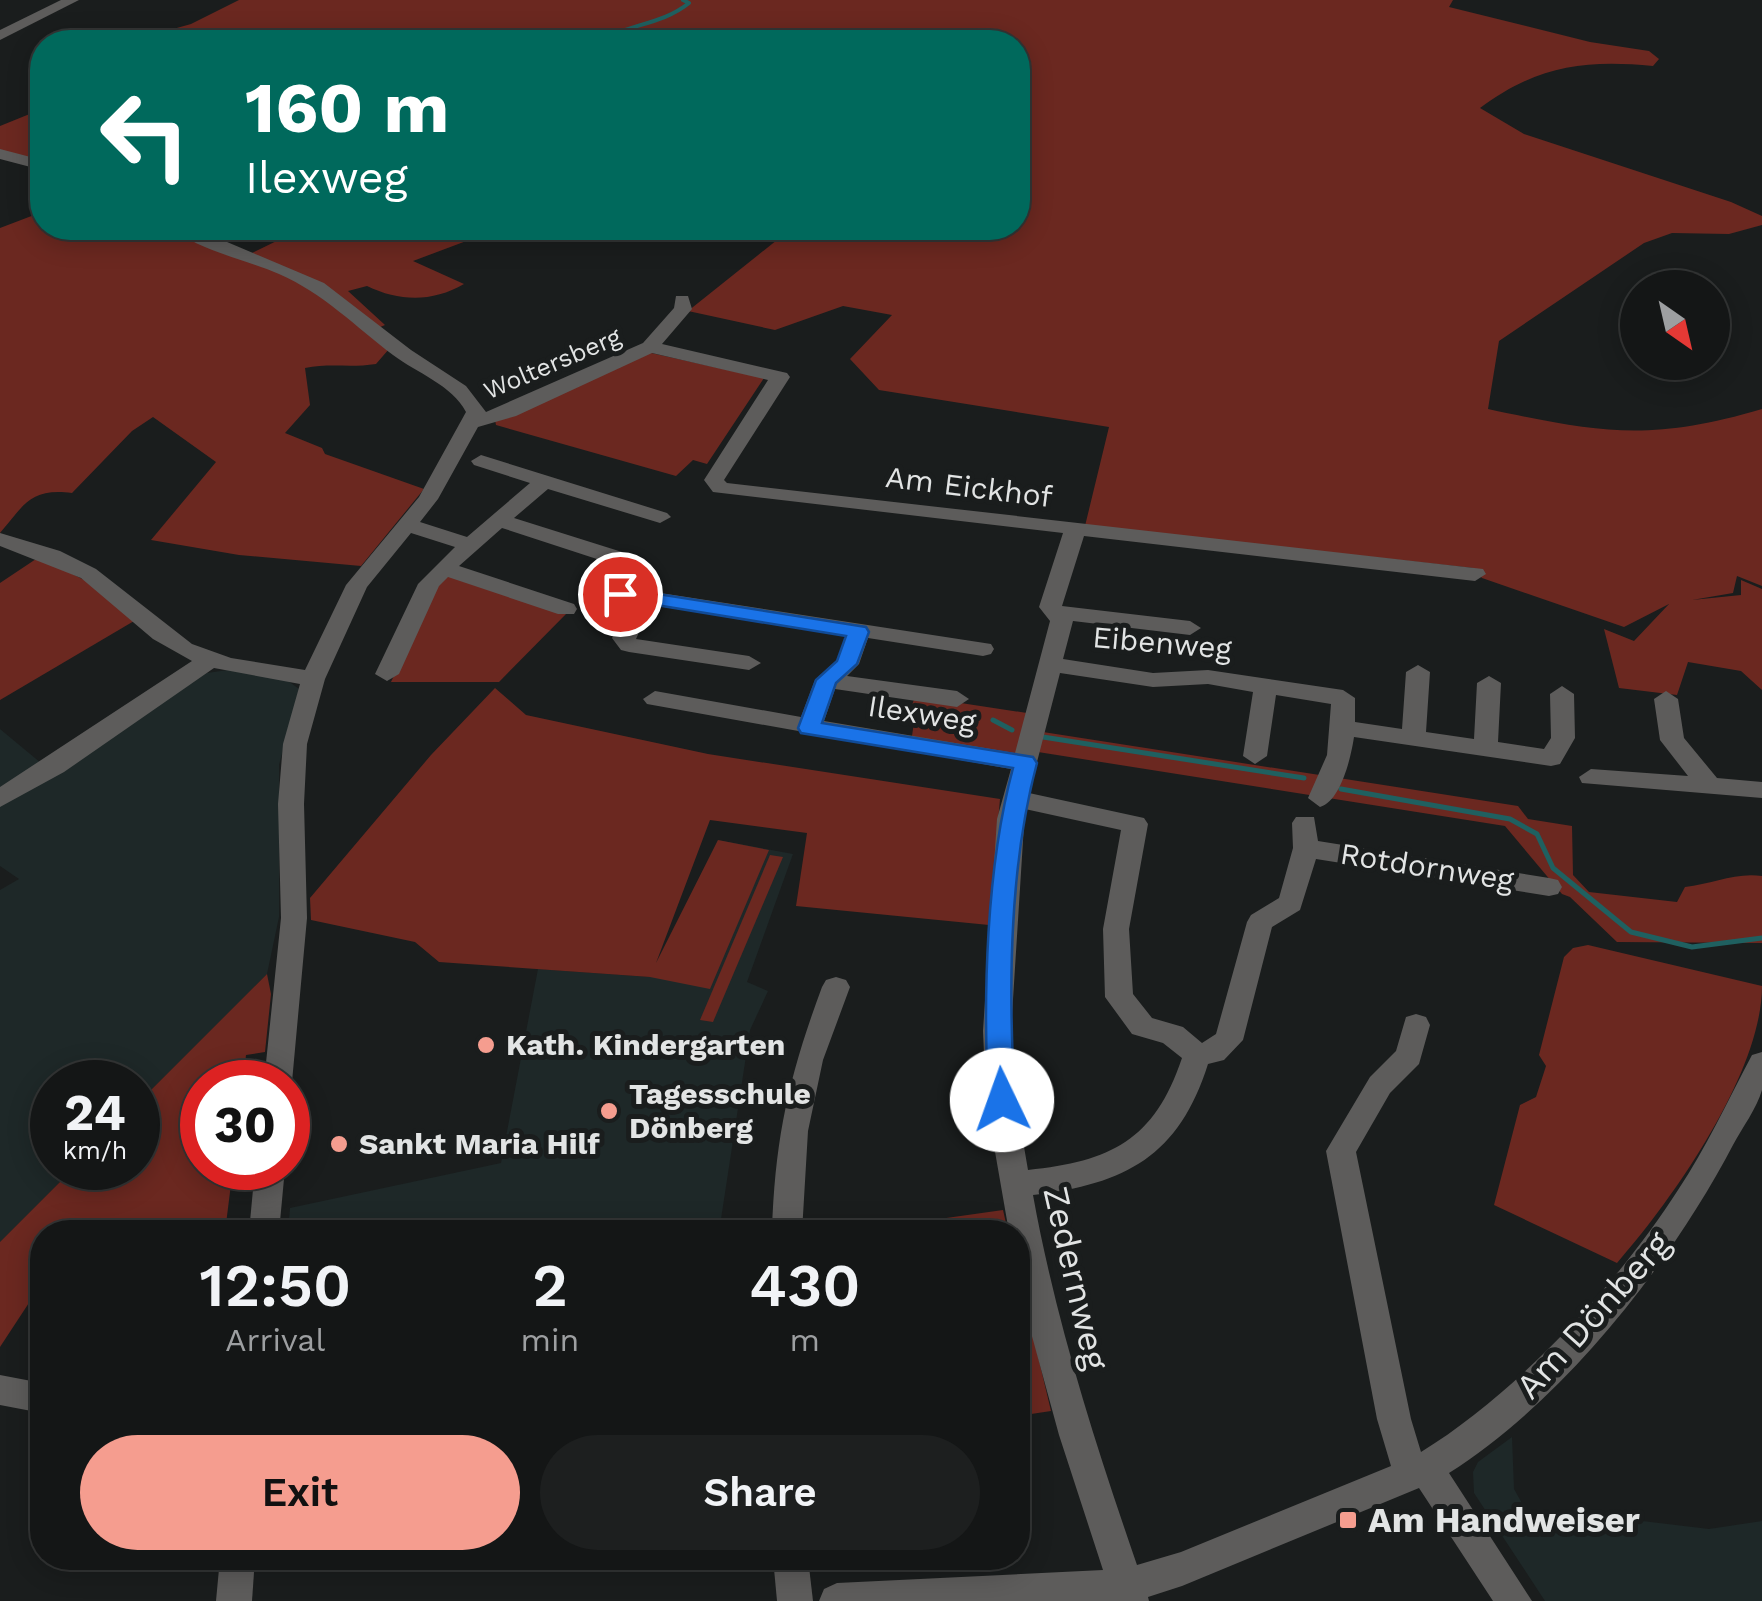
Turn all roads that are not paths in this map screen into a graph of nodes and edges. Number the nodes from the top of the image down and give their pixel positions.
1 (72, 0) edge
2 (0, 36) edge
3 (0, 154) edge
4 (30, 162) edge
5 (204, 240) edge
6 (682, 300) dead end
7 (650, 347) junction
8 (474, 422) junction
9 (481, 460) dead end
10 (544, 480) junction
11 (660, 517) dead end
12 (498, 520) junction
13 (406, 526) junction
14 (1075, 530) junction
15 (0, 539) edge
16 (471, 544) junction
17 (614, 557) dead end
18 (444, 568) junction
19 (1475, 574) dead end
20 (596, 590) dead end
21 (643, 598) junction
22 (566, 609) dead end
23 (1055, 612) junction
24 (1190, 628) dead end
25 (858, 632) junction
26 (983, 649) dead end
27 (210, 660) junction
28 (749, 663) dead end
29 (1052, 665) junction
30 (1418, 672) dead end
31 (386, 674) dead end
32 (313, 679) junction
33 (826, 680) junction
34 (1489, 683) dead end
35 (1266, 686) junction
36 (1562, 694) dead end
37 (654, 699) dead end
38 (957, 699) dead end
39 (1666, 699) dead end
40 (809, 728) junction
41 (1343, 728) junction
42 (1413, 739) junction
43 (1486, 750) junction
44 (1255, 756) dead end
45 (1026, 763) junction
46 (1592, 777) dead end
47 (1710, 786) junction
48 (1762, 790) edge
49 (0, 798) edge
50 (1320, 798) dead end
51 (1016, 799) junction
52 (1549, 887) dead end
53 (836, 987) dead end
54 (1416, 1025) dead end
55 (1197, 1054) junction
56 (280, 1060) edge
57 (1762, 1063) edge
58 (1016, 1184) junction
59 (268, 1190) edge
60 (265, 1220) edge
61 (788, 1220) edge
62 (1022, 1220) edge
63 (1030, 1266) edge
64 (0, 1390) edge
65 (30, 1396) edge
66 (1418, 1472) junction
67 (237, 1570) edge
68 (793, 1570) edge
69 (1128, 1594) edge
70 (234, 1601) edge
71 (795, 1601) edge
72 (837, 1601) edge
73 (1514, 1601) edge

1 - 2 street
3 - 4 street
5 - 8 street
6 - 7 street, Woltersberg
7 - 8 street, Woltersberg
7 - 14 street, Am Eickhof
8 - 13 street
9 - 10 street
10 - 11 street
10 - 12 street
12 - 16 street
12 - 17 street
13 - 16 street
13 - 32 street
14 - 19 street, Am Eickhof
14 - 23 street, Zedernweg
15 - 27 street
16 - 18 street
18 - 22 street
18 - 31 street
20 - 21 street
21 - 25 street
21 - 28 street
23 - 24 street
23 - 29 street, Zedernweg
25 - 26 street
25 - 33 street, Ilexweg
27 - 32 street
27 - 49 street
29 - 35 street, Eibenweg
29 - 45 street, Zedernweg
30 - 42 street
32 - 56 street
33 - 38 street, Ilexweg
33 - 40 street, Ilexweg
34 - 43 street
35 - 41 street, Eibenweg
35 - 44 street, Eibenweg
36 - 43 street
37 - 40 street, Ilexweg
39 - 47 street
40 - 45 street, Ilexweg
41 - 42 street
41 - 50 street
42 - 43 street
45 - 51 street, Zedernweg
46 - 47 street
47 - 48 street
51 - 55 street
51 - 58 street, Zedernweg
52 - 55 street, Rotdornweg
53 - 61 street
54 - 66 street
55 - 58 street
57 - 66 street, Am Dönberg
58 - 62 street, Zedernweg
59 - 60 street
63 - 69 street, Zedernweg
64 - 65 street
66 - 69 street, Am Dönberg
66 - 73 street
67 - 70 street
68 - 71 street
69 - 72 street, Am Dönberg

